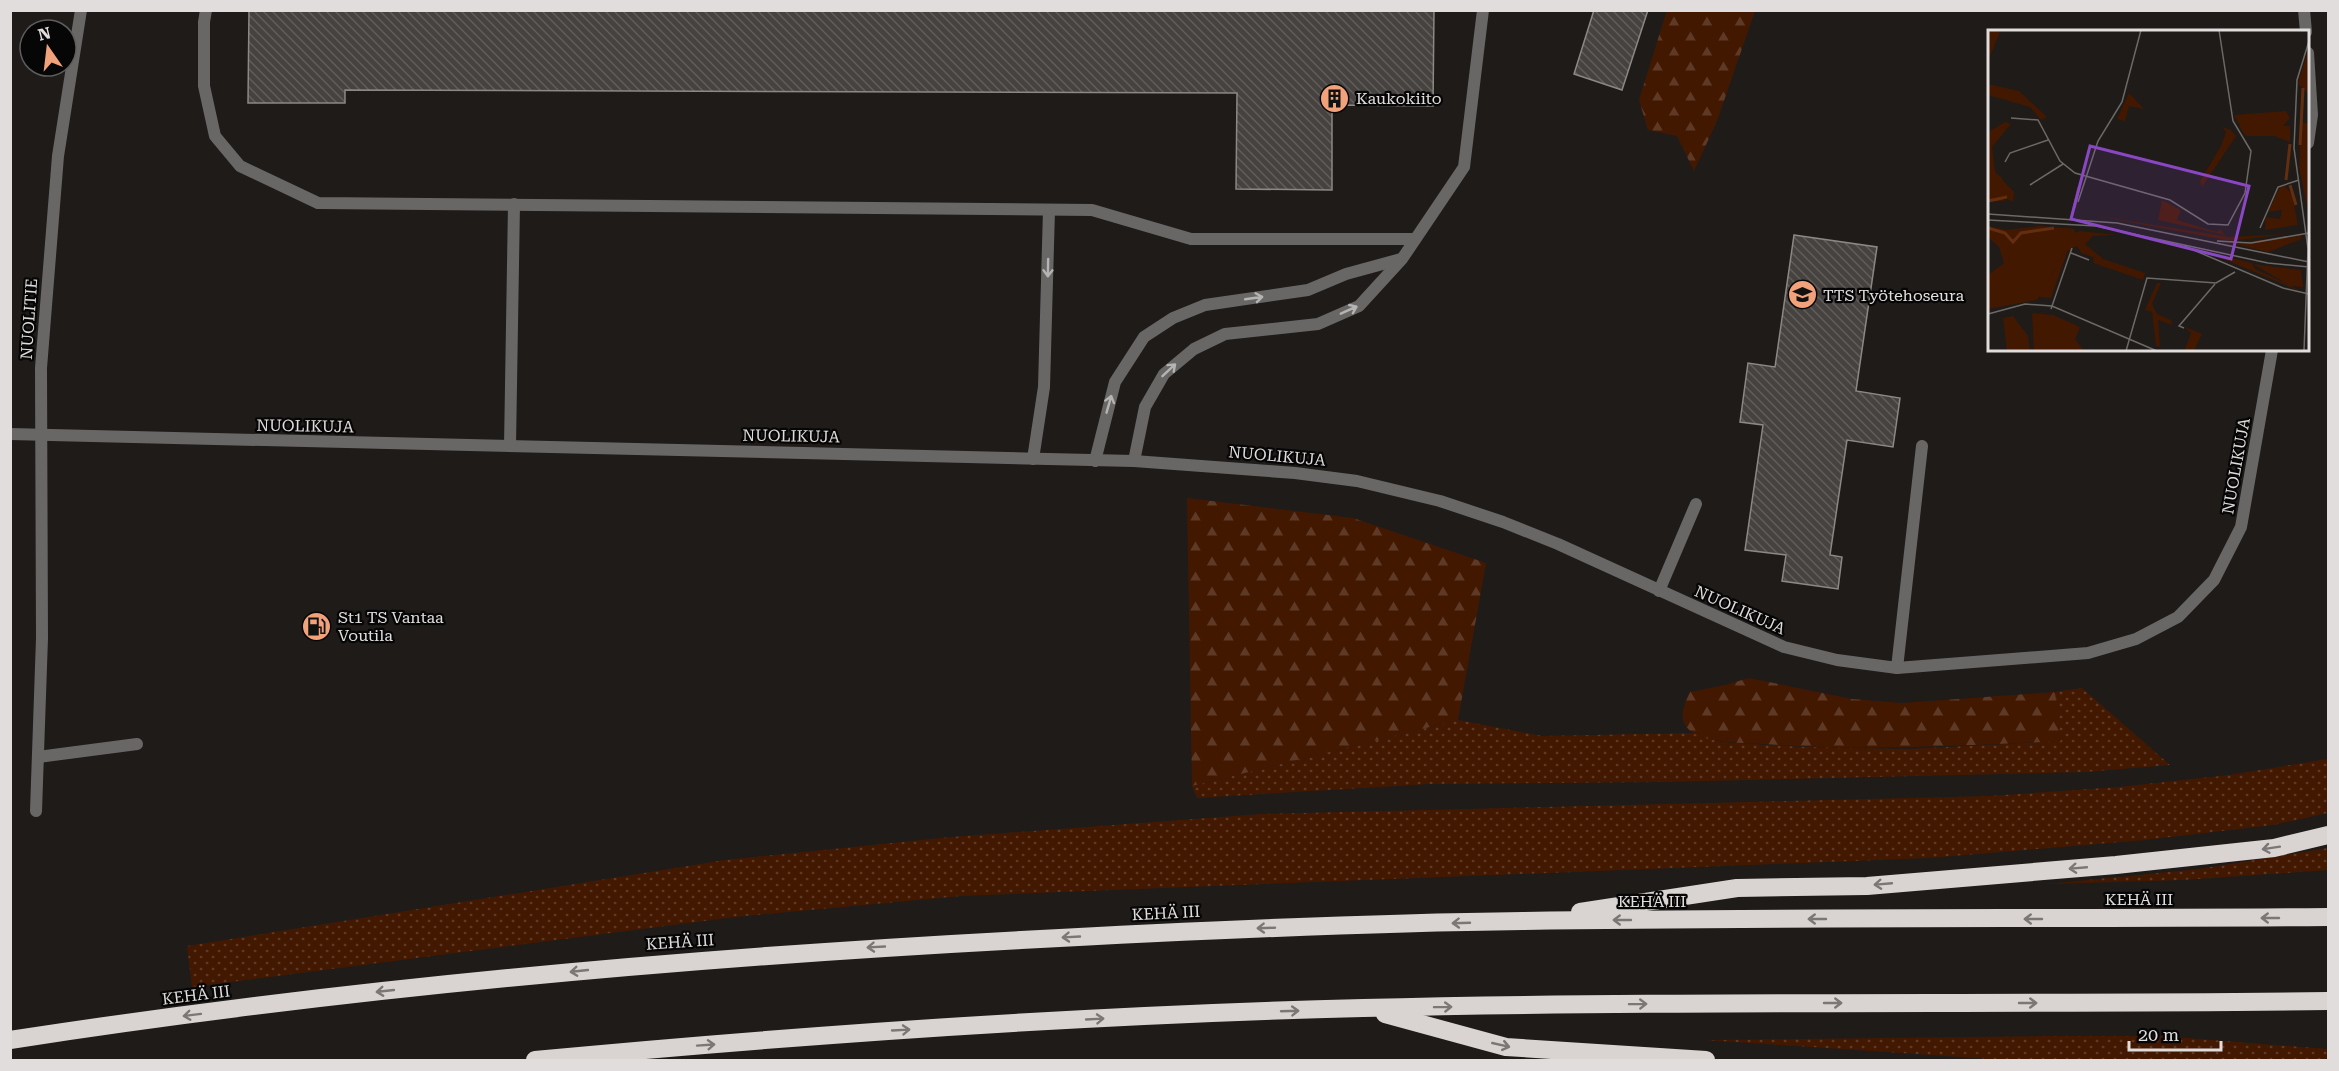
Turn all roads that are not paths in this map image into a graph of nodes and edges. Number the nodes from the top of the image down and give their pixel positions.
1 (81, 10) edge
2 (206, 10) edge
3 (1483, 10) edge
4 (2304, 10) edge
5 (2306, 30) edge
6 (2309, 78) edge
7 (2309, 131) edge
8 (514, 204) junction
9 (1049, 210) junction
10 (1415, 239) junction
11 (1402, 259) junction
12 (2272, 351) edge
13 (10, 434) edge
14 (40, 435) junction
15 (1922, 446) dead end
16 (510, 447) junction
17 (1033, 459) junction
18 (1095, 460) junction
19 (1134, 461) junction
20 (1696, 504) dead end
21 (1659, 591) junction
22 (1897, 668) junction
23 (137, 744) dead end
24 (38, 757) junction
25 (36, 812) dead end
26 (2328, 835) edge
27 (2328, 917) edge
28 (1519, 921) junction
29 (2328, 1001) edge
30 (1363, 1008) junction
31 (10, 1040) edge
32 (536, 1060) edge
33 (1706, 1060) edge

1 - 14 street, NUOLITIE
2 - 8 street
3 - 10 street
4 - 5 street
6 - 7 street
8 - 9 street
8 - 16 street
9 - 10 street
9 -> 17 street
10 - 11 street
18 -> 11 street
19 -> 11 street
12 - 22 street, NUOLIKUJA
13 - 14 street, NUOLIKUJA
14 - 16 street, NUOLIKUJA
14 - 24 street, NUOLITIE
15 - 22 street
16 - 17 street, NUOLIKUJA
17 - 18 street, NUOLIKUJA
18 - 19 street, NUOLIKUJA
19 - 21 street, NUOLIKUJA
20 - 21 street
21 - 22 street, NUOLIKUJA
23 - 24 street
24 - 25 street, NUOLITIE
26 -> 28 highway
27 -> 28 highway, KEHÄ III
28 -> 31 highway, KEHÄ III
30 -> 29 highway
32 -> 30 highway
30 -> 33 highway

